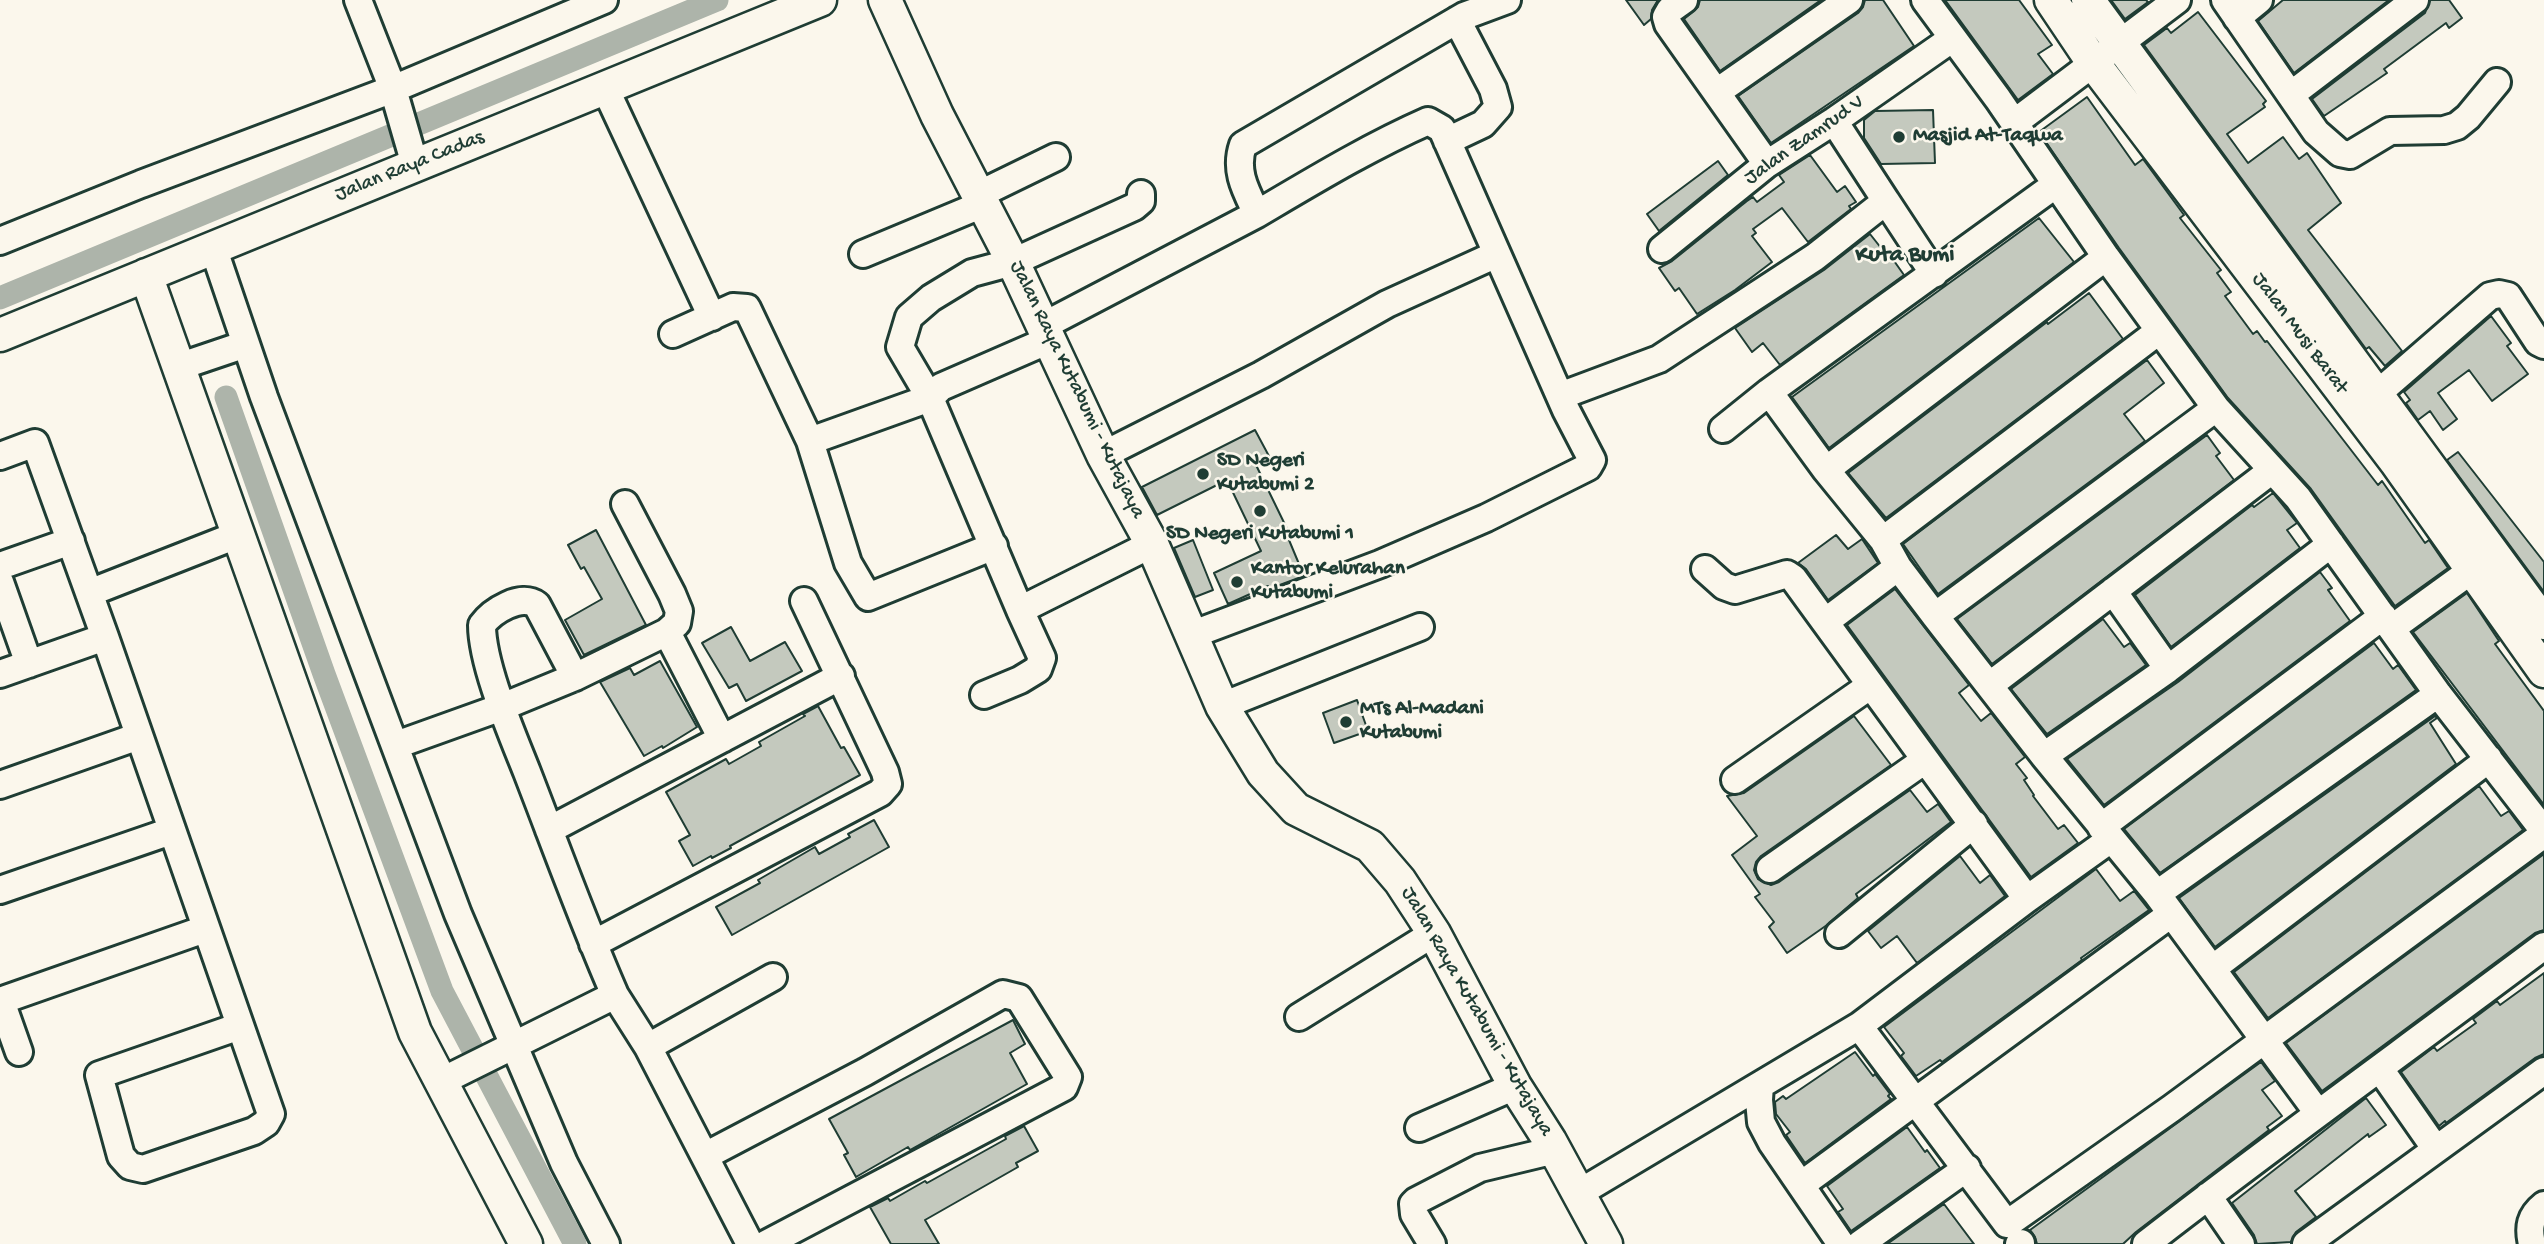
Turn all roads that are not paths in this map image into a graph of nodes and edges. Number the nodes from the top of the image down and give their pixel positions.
1 (358, 0) edge
2 (604, 0) edge
3 (820, 0) edge
4 (885, 0) edge
5 (1507, 0) edge
6 (1684, 0) edge
7 (1849, 0) edge
8 (1925, 0) edge
9 (2051, 0) edge
10 (2088, 0) edge
11 (2177, 0) edge
12 (2259, 0) edge
13 (2415, 0) edge
14 (2231, 9) edge
15 (1459, 12) edge
16 (1953, 38) junction
17 (2119, 44) junction
18 (2094, 64) junction
19 (2497, 82) dead end
20 (605, 88) junction
21 (393, 89) junction
22 (1717, 92) junction
23 (2291, 94) junction
24 (1834, 121) junction
25 (2014, 123) junction
26 (1447, 141) junction
27 (409, 142) junction
28 (1056, 157) dead end
29 (1767, 164) junction
30 (2055, 185) junction
31 (1141, 194) dead end
32 (980, 200) junction
33 (1886, 201) junction
34 (1257, 214) junction
35 (0, 241) edge
36 (213, 247) junction
37 (1662, 249) dead end
38 (863, 254) dead end
39 (1497, 254) junction
40 (2106, 257) junction
41 (1013, 262) junction
42 (1934, 274) junction
43 (146, 275) junction
44 (712, 317) junction
45 (2159, 331) junction
46 (1046, 333) junction
47 (673, 334) dead end
48 (0, 335) edge
49 (246, 344) junction
50 (2544, 345) edge
51 (178, 367) junction
52 (1769, 392) junction
53 (1560, 396) junction
54 (930, 398) junction
55 (2367, 403) junction
56 (2216, 408) junction
57 (1723, 429) dead end
58 (810, 441) junction
59 (1103, 455) junction
60 (0, 456) edge
61 (1826, 470) junction
62 (2271, 471) junction
63 (625, 503) dead end
64 (237, 535) junction
65 (1883, 540) junction
66 (71, 541) junction
67 (1152, 544) junction
68 (2331, 544) junction
69 (994, 546) junction
70 (2482, 562) junction
71 (0, 566) edge
72 (1899, 567) junction
73 (1705, 569) dead end
74 (0, 583) edge
75 (2113, 591) junction
76 (89, 593) junction
77 (804, 601) dead end
78 (1020, 610) junction
79 (1935, 616) junction
80 (1825, 622) junction
81 (2388, 622) junction
82 (2544, 623) edge
83 (1420, 628) dead end
84 (667, 632) junction
85 (1191, 635) junction
86 (106, 637) junction
87 (29, 664) junction
88 (2168, 669) junction
89 (2544, 671) edge
90 (0, 674) edge
91 (841, 676) junction
92 (575, 677) junction
93 (1871, 685) junction
94 (1990, 685) junction
95 (2438, 694) junction
96 (984, 695) dead end
97 (1222, 706) junction
98 (502, 707) junction
99 (139, 736) junction
100 (722, 739) junction
101 (396, 745) junction
102 (2044, 756) junction
103 (2489, 759) junction
104 (1925, 760) junction
105 (1735, 780) dead end
106 (0, 785) edge
107 (1974, 824) junction
108 (550, 830) junction
109 (171, 831) junction
110 (2106, 833) junction
111 (2544, 833) edge
112 (1770, 869) dead end
113 (0, 890) edge
114 (2027, 898) junction
115 (2164, 904) junction
116 (205, 929) junction
117 (1434, 933) junction
118 (1839, 934) dead end
119 (593, 944) junction
120 (2544, 946) edge
121 (2212, 969) junction
122 (773, 977) dead end
123 (615, 995) junction
124 (0, 1001) edge
125 (1299, 1017) dead end
126 (240, 1026) junction
127 (1859, 1026) junction
128 (2263, 1038) junction
129 (513, 1044) junction
130 (648, 1047) junction
131 (19, 1052) dead end
132 (2380, 1069) junction
133 (2544, 1070) edge
134 (447, 1078) junction
135 (1760, 1085) junction
136 (1515, 1087) junction
137 (1915, 1099) junction
138 (2318, 1113) junction
139 (1419, 1128) dead end
140 (2435, 1148) junction
141 (1555, 1150) junction
142 (705, 1156) junction
143 (1967, 1168) junction
144 (1801, 1185) junction
145 (1579, 1193) junction
146 (2208, 1196) junction
147 (2544, 1205) edge
148 (2017, 1239) edge
149 (526, 1244) edge
150 (606, 1244) edge
151 (750, 1244) edge
152 (766, 1244) edge
153 (1432, 1244) edge
154 (1606, 1244) edge
155 (1841, 1244) edge
156 (1860, 1244) edge
157 (2146, 1244) edge
158 (2241, 1244) edge
159 (2306, 1244) edge
160 (2532, 1244) edge

1 - 21 street
2 - 21 street
3 - 20 street, Jalan Raya Cadas
4 - 32 street, Jalan Raya Kutabumi - Kutajaya
5 - 15 street
6 - 22 street
7 - 22 street
8 - 16 street
9 - 18 street, Jalan Musi Barat
10 - 17 street, Jalan Musi Barat
11 - 17 street
12 - 14 street
13 - 23 street
14 - 23 street
15 - 26 street
15 - 34 street
16 - 24 street, Jalan Zamrud V
16 - 25 street
17 - 18 street
17 - 55 street, Jalan Musi Barat
18 - 25 street
18 - 55 street, Jalan Musi Barat
19 - 23 street
20 - 27 street, Jalan Raya Cadas
20 - 44 street
21 - 27 street
21 - 35 street
22 - 29 street
24 - 29 street, Jalan Zamrud V
24 - 33 street
25 - 30 street
26 - 34 street
26 - 39 street
27 - 36 street, Jalan Raya Cadas
28 - 32 street
29 - 37 street, Jalan Zamrud V
30 - 40 street
30 - 42 street
31 - 41 street
32 - 38 street
32 - 41 street, Jalan Raya Kutabumi - Kutajaya
33 - 42 street
33 - 53 street
34 - 46 street
36 - 43 street, Jalan Raya Cadas
36 - 49 street
39 - 53 street
39 - 59 street
40 - 45 street
40 - 61 street
41 - 46 street, Jalan Raya Kutabumi - Kutajaya
41 - 54 street
42 - 52 street
43 - 48 street, Jalan Raya Cadas
43 - 51 street
44 - 47 street
44 - 58 street
45 - 56 street
45 - 65 street
46 - 54 street
46 - 59 street, Jalan Raya Kutabumi - Kutajaya
49 - 51 street
49 - 101 street
50 - 55 street
51 - 64 street
52 - 57 street
52 - 61 street
53 - 85 street
54 - 58 street
54 - 69 street
55 - 70 street, Jalan Musi Barat
56 - 62 street
56 - 79 street
58 - 69 street
59 - 67 street, Jalan Raya Kutabumi - Kutajaya
60 - 66 street
61 - 65 street
62 - 68 street
62 - 75 street
63 - 84 street
64 - 76 street
64 - 134 street
65 - 72 street
66 - 71 street
66 - 76 street
67 - 78 street
67 - 85 street, Jalan Raya Kutabumi - Kutajaya
68 - 81 street
68 - 88 street
69 - 78 street
70 - 81 street
70 - 82 street, Jalan Musi Barat
70 - 89 street, Jalan Musi Barat
72 - 79 street
72 - 80 street
73 - 80 street
74 - 87 street
75 - 88 street
75 - 94 street
76 - 86 street
77 - 91 street
78 - 96 street
79 - 94 street
80 - 93 street
81 - 95 street
81 - 110 street
83 - 97 street
84 - 92 street
84 - 100 street
85 - 97 street, Jalan Raya Kutabumi - Kutajaya
86 - 87 street
86 - 99 street
87 - 90 street
88 - 102 street
91 - 100 street
91 - 119 street
92 - 98 street
92 - 98 street
93 - 104 street
93 - 105 street
94 - 102 street
95 - 103 street
95 - 115 street
97 - 117 street, Jalan Raya Kutabumi - Kutajaya
98 - 101 street
98 - 108 street
99 - 106 street
99 - 109 street
100 - 108 street
101 - 129 street
102 - 110 street
103 - 111 street
103 - 121 street
104 - 107 street
104 - 112 street
107 - 114 street
107 - 118 street
108 - 119 street
109 - 113 street
109 - 116 street
110 - 114 street
110 - 115 street
111 - 128 street
114 - 127 street
115 - 121 street
115 - 137 street
116 - 124 street
116 - 126 street
117 - 125 street
117 - 136 street, Jalan Raya Kutabumi - Kutajaya
119 - 123 street
120 - 132 street
121 - 128 street
122 - 130 street
123 - 129 street
123 - 130 street
124 - 131 street
126 - 126 street
127 - 135 street
127 - 137 street
128 - 138 street
128 - 148 street
129 - 134 street
129 - 150 street
130 - 142 street
132 - 138 street
132 - 140 street
133 - 140 street
134 - 149 street
135 - 144 street
135 - 145 street
136 - 139 street
136 - 141 street, Jalan Raya Kutabumi - Kutajaya
137 - 143 street
137 - 144 street
138 - 146 street
140 - 159 street
141 - 145 street, Jalan Raya Kutabumi - Kutajaya
141 - 153 street
142 - 151 street
142 - 152 street
143 - 148 street
143 - 156 street
144 - 155 street
145 - 154 street, Jalan Raya Kutabumi - Kutajaya
146 - 157 street
146 - 158 street
147 - 160 street

